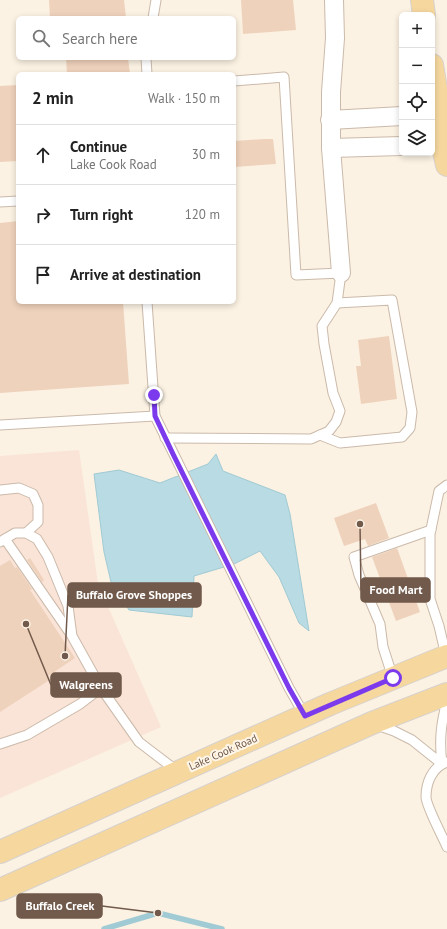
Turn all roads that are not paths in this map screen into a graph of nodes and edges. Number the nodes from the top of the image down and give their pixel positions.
1 (156, 0) edge
2 (334, 0) edge
3 (422, 0) edge
4 (424, 12) edge
5 (153, 16) edge
6 (146, 60) edge
7 (147, 72) edge
8 (236, 81) edge
9 (435, 83) edge
10 (440, 114) edge
11 (399, 116) edge
12 (330, 120) junction
13 (399, 146) edge
14 (330, 148) junction
15 (442, 151) edge
16 (16, 201) edge
17 (0, 202) edge
18 (341, 273) junction
19 (337, 303) junction
20 (147, 304) edge
21 (155, 416) junction
22 (0, 425) edge
23 (320, 435) junction
24 (165, 438) junction
25 (447, 485) edge
26 (0, 490) edge
27 (430, 530) junction
28 (26, 533) junction
29 (3, 541) edge
30 (72, 636) junction
31 (446, 657) edge
32 (393, 678) junction
33 (101, 688) junction
34 (447, 694) edge
35 (447, 701) edge
36 (305, 716) junction
37 (372, 723) junction
38 (0, 744) edge
39 (444, 763) edge
40 (178, 772) junction
41 (447, 847) edge
42 (0, 852) edge
43 (0, 890) edge

1 - 5 lane
2 - 12 street
3 - 4 main road
6 - 7 lane
8 - 18 lane
9 - 10 main road
10 - 15 main road
11 - 12 street
12 - 14 street
13 - 14 street
14 - 18 street
16 - 17 lane
18 - 19 lane
19 - 23 lane
19 - 23 lane
20 - 21 lane
21 - 22 lane
21 - 24 lane
23 - 24 lane
24 - 36 lane
25 - 27 lane
26 - 28 lane
27 - 31 lane
27 - 32 lane
28 - 29 lane
28 - 30 lane
29 - 30 lane
30 - 33 lane
31 - 32 main road, Lake Cook Road
32 - 36 main road, Lake Cook Road
33 - 38 lane
33 - 40 lane
34 - 37 main road
35 - 39 lane
36 - 40 main road, Lake Cook Road
37 - 39 lane
37 - 43 main road
39 - 41 lane
40 - 42 main road, Lake Cook Road

